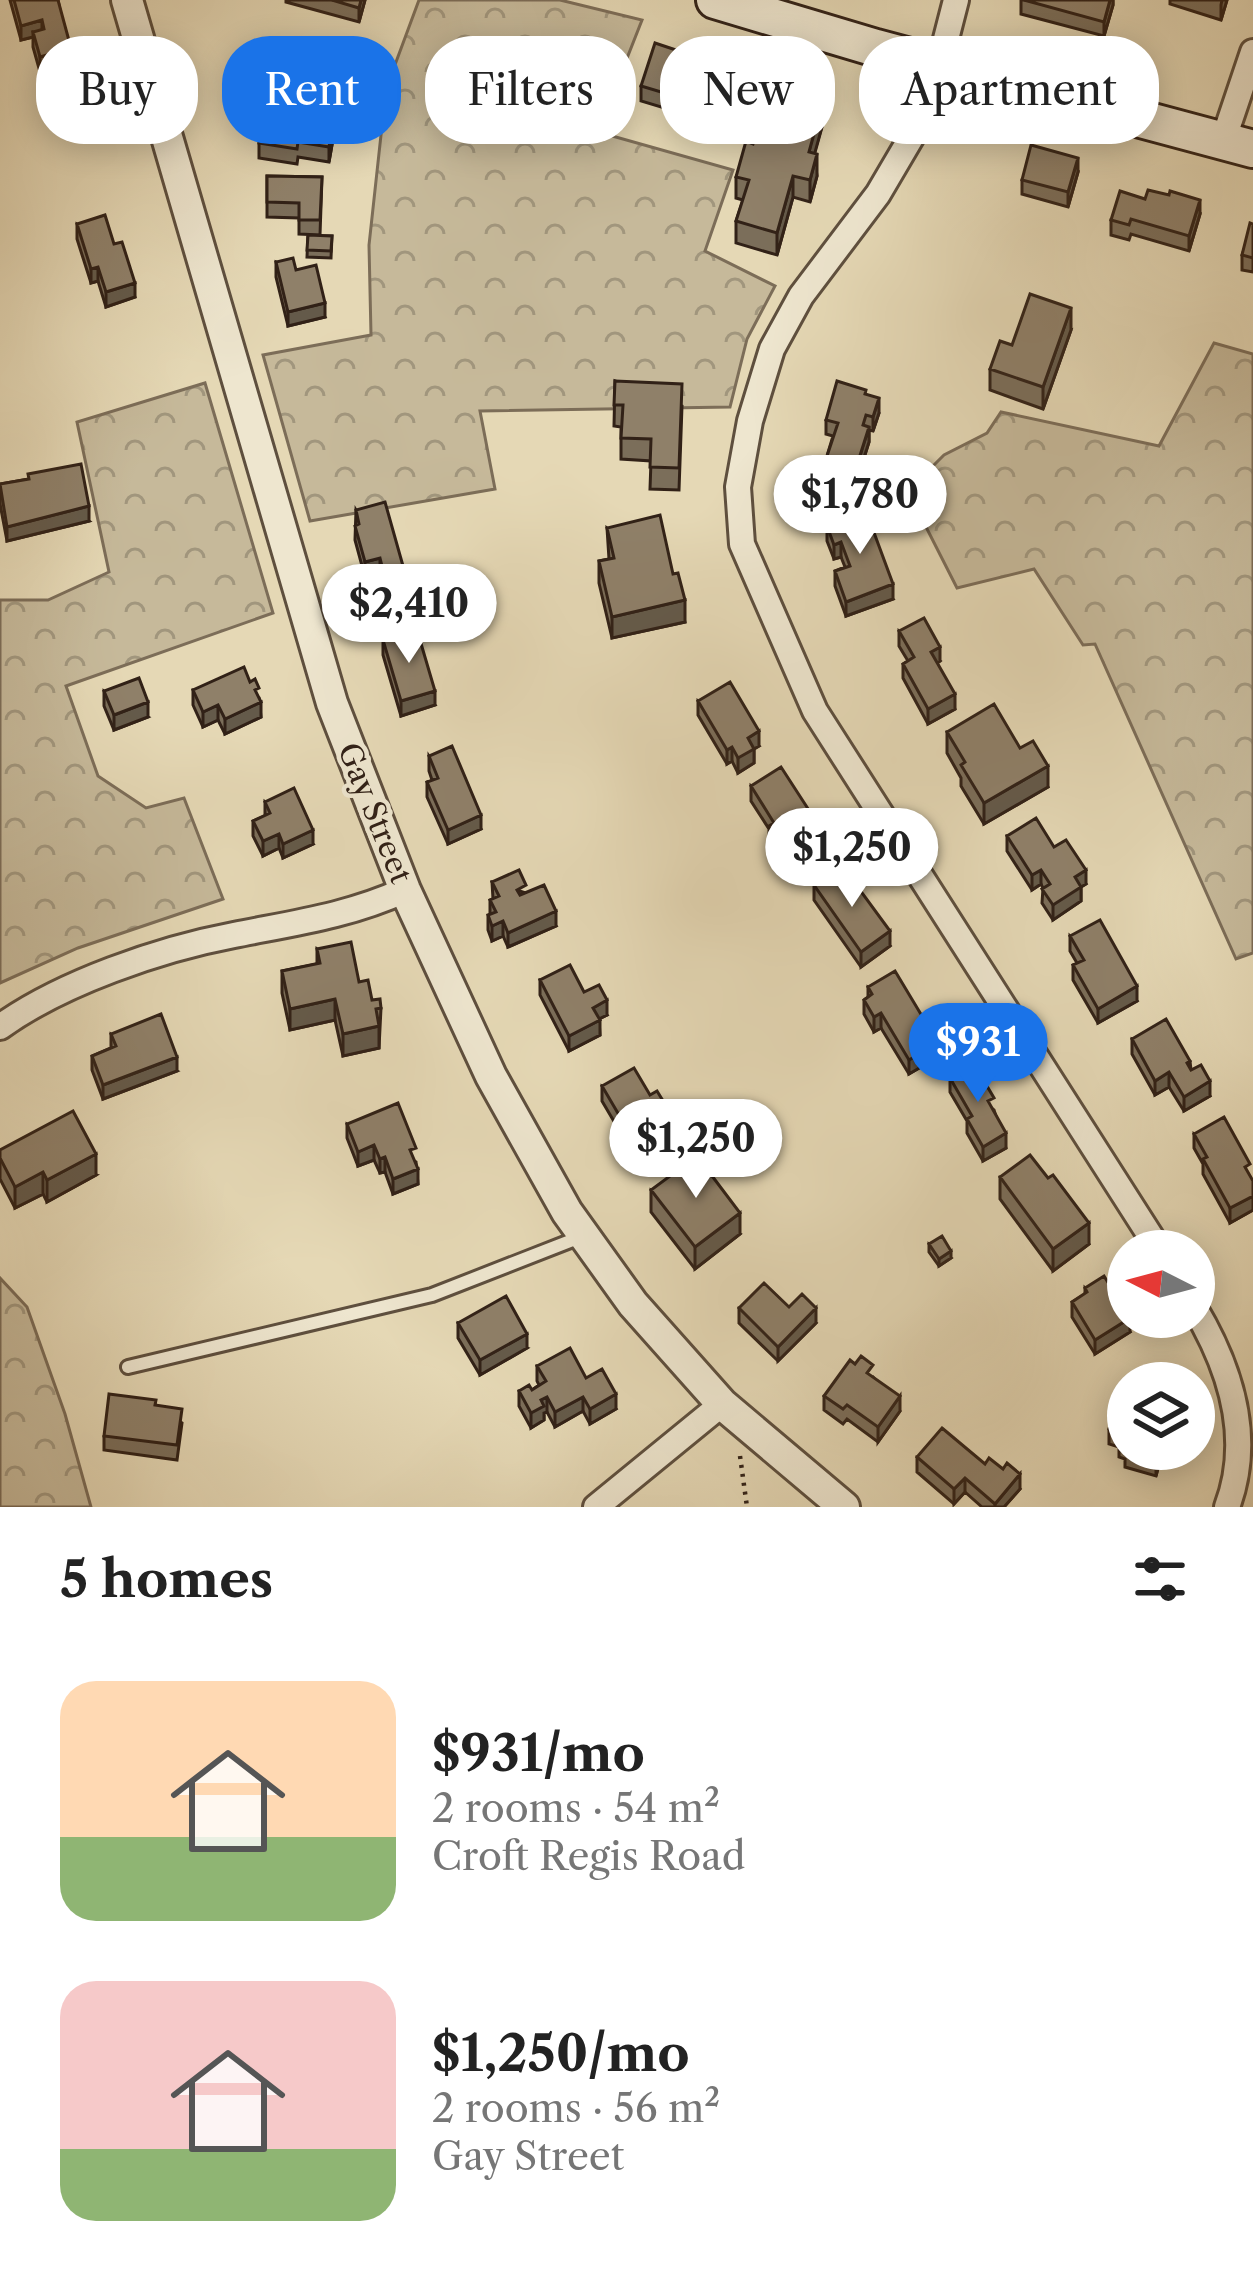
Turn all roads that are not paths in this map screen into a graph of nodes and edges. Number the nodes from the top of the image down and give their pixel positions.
1 (127, 0) edge
2 (716, 0) edge
3 (956, 0) edge
4 (946, 36) edge
5 (859, 42) edge
6 (1253, 52) edge
7 (1159, 124) edge
8 (907, 144) edge
9 (1238, 145) edge
10 (405, 890) junction
11 (0, 1028) edge
12 (1147, 1230) edge
13 (584, 1235) junction
14 (1213, 1338) edge
15 (128, 1367) dead end
16 (722, 1404) junction
17 (840, 1506) edge
18 (596, 1507) edge
19 (1228, 1507) edge

1 - 10 street, Gay Street
2 - 5 main road
3 - 4 street
6 - 9 street
7 - 9 main road
8 - 12 street
10 - 11 street
10 - 13 street, Gay Street
13 - 15 lane
13 - 16 street, Gay Street
14 - 19 street
16 - 17 street, Gay Street
16 - 18 street

